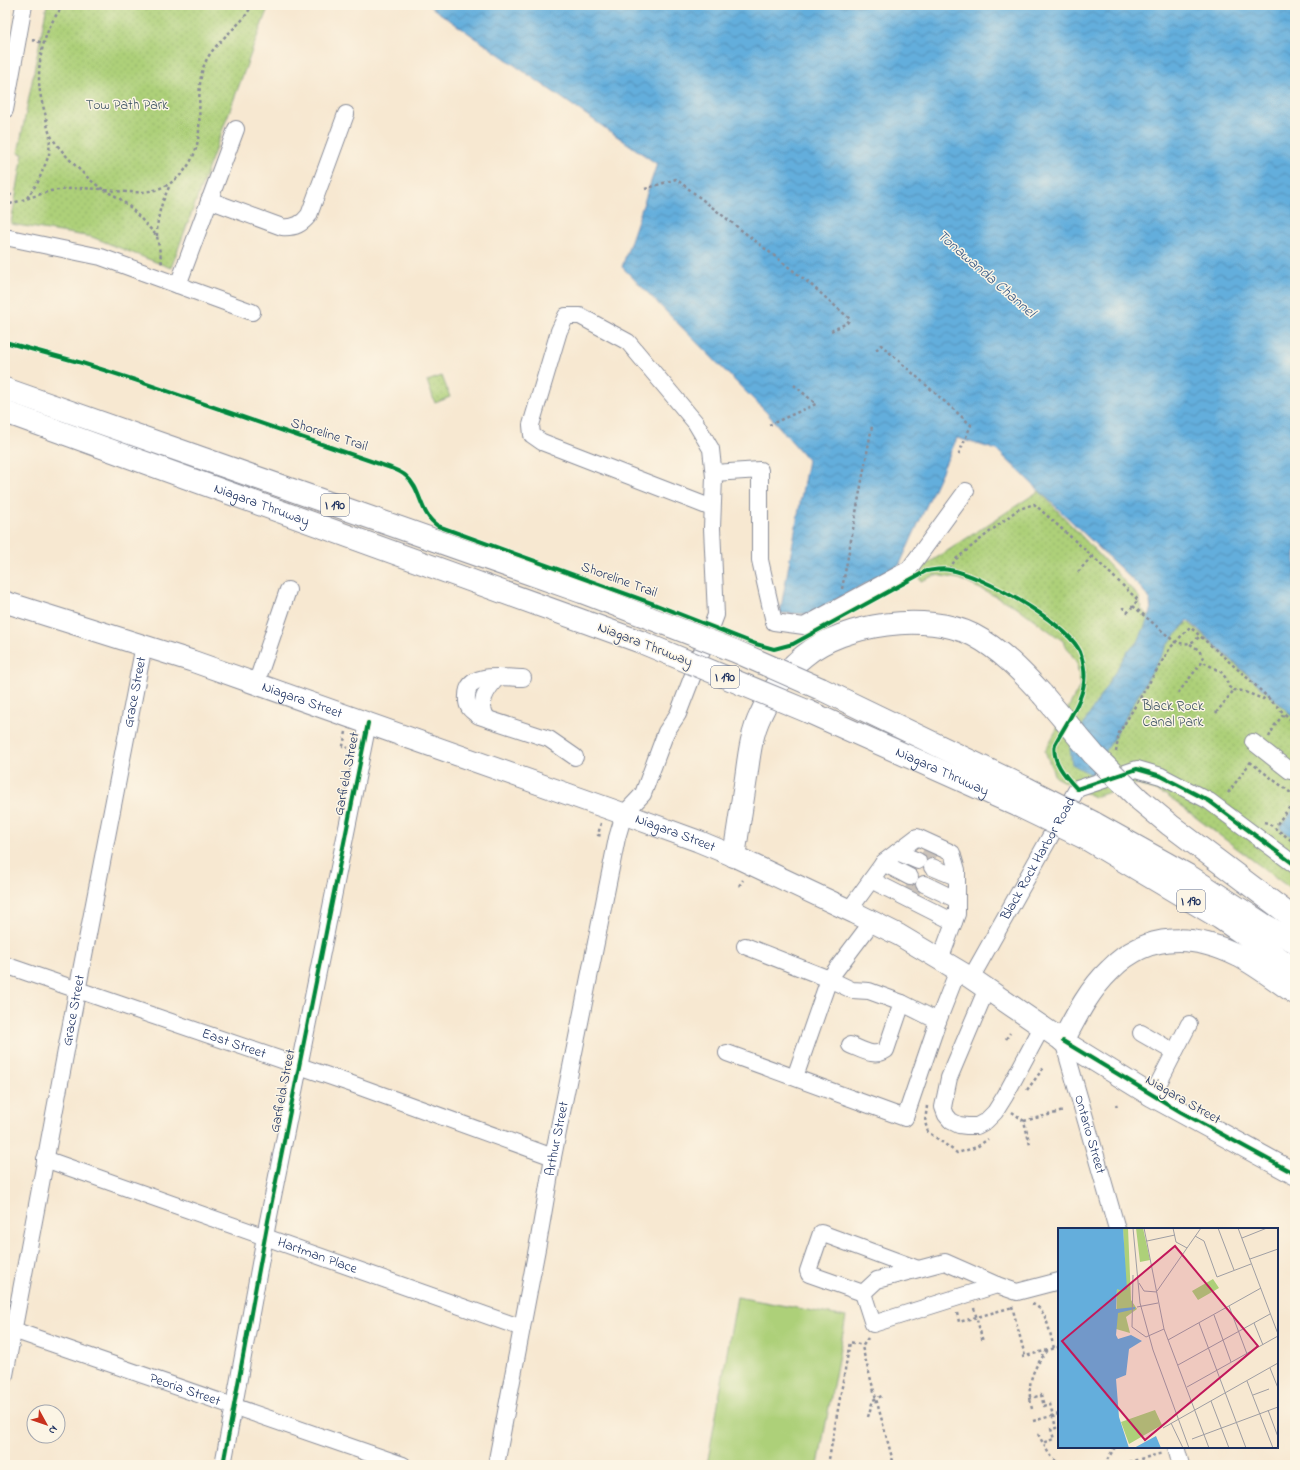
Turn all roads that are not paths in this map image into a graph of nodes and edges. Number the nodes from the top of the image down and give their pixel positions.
1 (24, 5) edge
2 (5, 110) edge
3 (346, 114) dead end
4 (236, 129) dead end
5 (210, 200) junction
6 (5, 237) edge
7 (178, 285) junction
8 (252, 312) dead end
9 (12, 391) edge
10 (10, 414) edge
11 (714, 473) junction
12 (966, 491) dead end
13 (712, 508) junction
14 (288, 590) dead end
15 (5, 602) edge
16 (144, 645) junction
17 (523, 678) dead end
18 (256, 684) junction
19 (368, 723) junction
20 (1252, 742) dead end
21 (575, 757) dead end
22 (1290, 771) dead end
23 (1023, 797) junction
24 (624, 814) junction
25 (1089, 830) junction
26 (925, 855) junction
27 (734, 856) junction
28 (1295, 865) edge
29 (956, 871) junction
30 (877, 872) junction
31 (851, 911) junction
32 (956, 912) junction
33 (1295, 919) edge
34 (872, 922) junction
35 (1295, 942) edge
36 (744, 946) dead end
37 (940, 960) junction
38 (5, 965) edge
39 (1295, 969) edge
40 (829, 979) junction
41 (972, 979) junction
42 (78, 990) junction
43 (1295, 993) edge
44 (902, 1003) junction
45 (938, 1021) junction
46 (1189, 1024) dead end
47 (1042, 1027) junction
48 (1140, 1033) dead end
49 (1063, 1040) junction
50 (850, 1045) dead end
51 (1174, 1052) junction
52 (727, 1053) dead end
53 (299, 1066) junction
54 (795, 1077) junction
55 (1152, 1096) junction
56 (553, 1157) junction
57 (46, 1159) junction
58 (1295, 1174) edge
59 (1117, 1228) edge
60 (265, 1237) junction
61 (918, 1269) junction
62 (1058, 1281) edge
63 (997, 1285) junction
64 (862, 1293) junction
65 (522, 1328) junction
66 (13, 1330) junction
67 (5, 1375) edge
68 (234, 1407) junction
69 (1170, 1450) edge
70 (223, 1465) edge
71 (403, 1465) edge
72 (496, 1465) edge
73 (1181, 1465) edge

1 - 2 street
3 - 5 street
4 - 5 street
5 - 7 street
6 - 7 street
7 - 8 street
9 - 23 highway, Niagara Thruway / I 190, bridge
10 - 23 highway, Niagara Thruway / I 190, bridge
11 - 12 street
11 - 13 street
11 - 13 street
13 - 24 street
14 - 18 street
15 - 16 main road, Niagara Street
16 - 18 main road, Niagara Street
16 - 42 street, Grace Street
17 - 21 street
18 - 19 main road, Niagara Street
19 - 24 main road, Niagara Street
19 - 53 street, Garfield Street
20 - 22 street
23 - 25 highway, Niagara Thruway / I 190, bridge
24 - 27 main road, Niagara Street
24 - 56 street, Arthur Street
25 - 35 highway, Niagara Thruway / I 190
25 - 39 highway, Niagara Thruway / I 190
26 - 29 street
26 - 29 street
26 - 30 street
27 - 31 main road, Niagara Street
27 - 33 highway, bridge
28 - 41 street, Black Rock Harbor Road
29 - 32 street
30 - 31 street
30 - 32 street
30 - 32 street
31 - 34 main road, Niagara Street
32 - 37 street
34 - 37 main road, Niagara Street
34 - 40 street
36 - 40 street
37 - 41 main road, Niagara Street
38 - 42 street, East Street
40 - 44 street
40 - 54 street
41 - 45 street
41 - 47 main road, Niagara Street
41 - 47 street
42 - 53 street, East Street
42 - 57 street, Grace Street
43 - 49 highway
44 - 45 street
44 - 50 street
45 - 54 street
46 - 51 street
47 - 49 main road, Niagara Street
48 - 51 street
49 - 55 main road, Niagara Street
49 - 59 street, Ontario Street
51 - 55 street
52 - 54 street
53 - 56 street, East Street
53 - 60 street, Garfield Street
55 - 58 main road, Niagara Street
56 - 65 street, Arthur Street
57 - 60 street, Hartman Place
57 - 66 street, Grace Street
60 - 65 street, Hartman Place
60 - 68 street, Garfield Street
61 - 63 street
61 - 64 street
61 - 64 street
62 - 63 street
63 - 64 street
65 - 72 street, Arthur Street
66 - 67 street, Grace Street
66 - 68 street, Peoria Street
68 - 70 street, Garfield Street
68 - 71 street, Peoria Street
69 - 73 street

